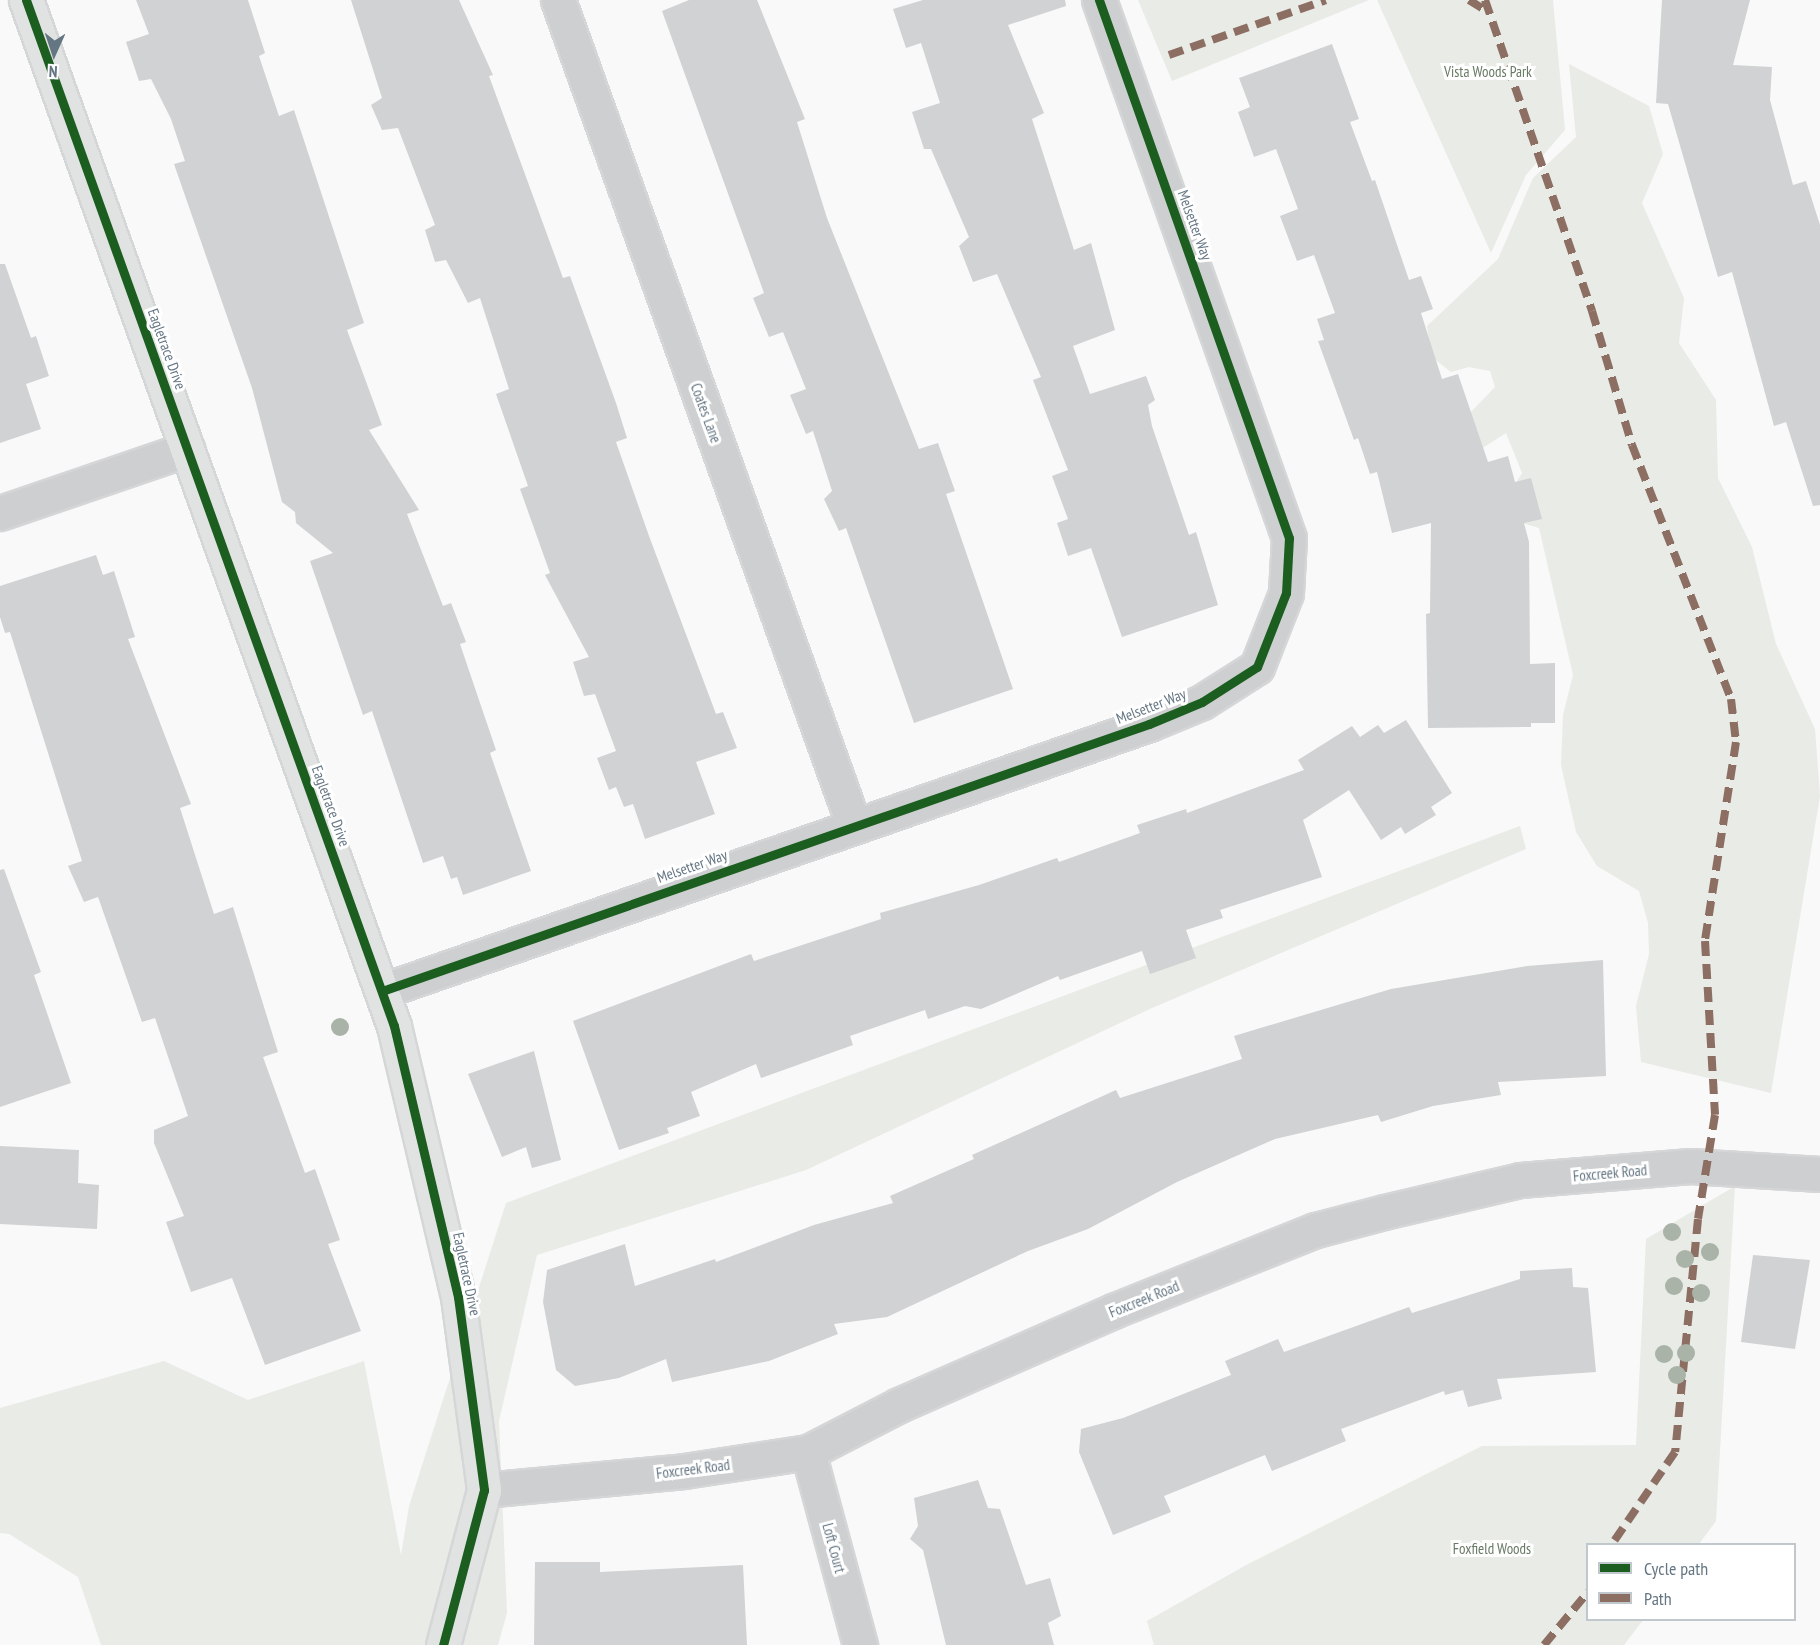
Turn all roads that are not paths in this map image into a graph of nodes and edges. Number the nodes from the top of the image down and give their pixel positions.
1 (26, 0) edge
2 (558, 0) edge
3 (1099, 0) edge
4 (187, 449) junction
5 (0, 513) edge
6 (854, 826) junction
7 (382, 991) junction
8 (1820, 1174) edge
9 (808, 1452) junction
10 (484, 1490) junction
11 (442, 1645) edge
12 (860, 1645) edge

1 - 4 street, Eagletrace Drive
2 - 6 street, Coates Lane
3 - 6 street, Melsetter Way
4 - 5 street
4 - 7 street, Eagletrace Drive
6 - 7 street, Melsetter Way
7 - 10 street, Eagletrace Drive
8 - 9 street, Foxcreek Road
9 - 10 street, Foxcreek Road
9 - 12 street, Loft Court
10 - 11 street, Eagletrace Drive

